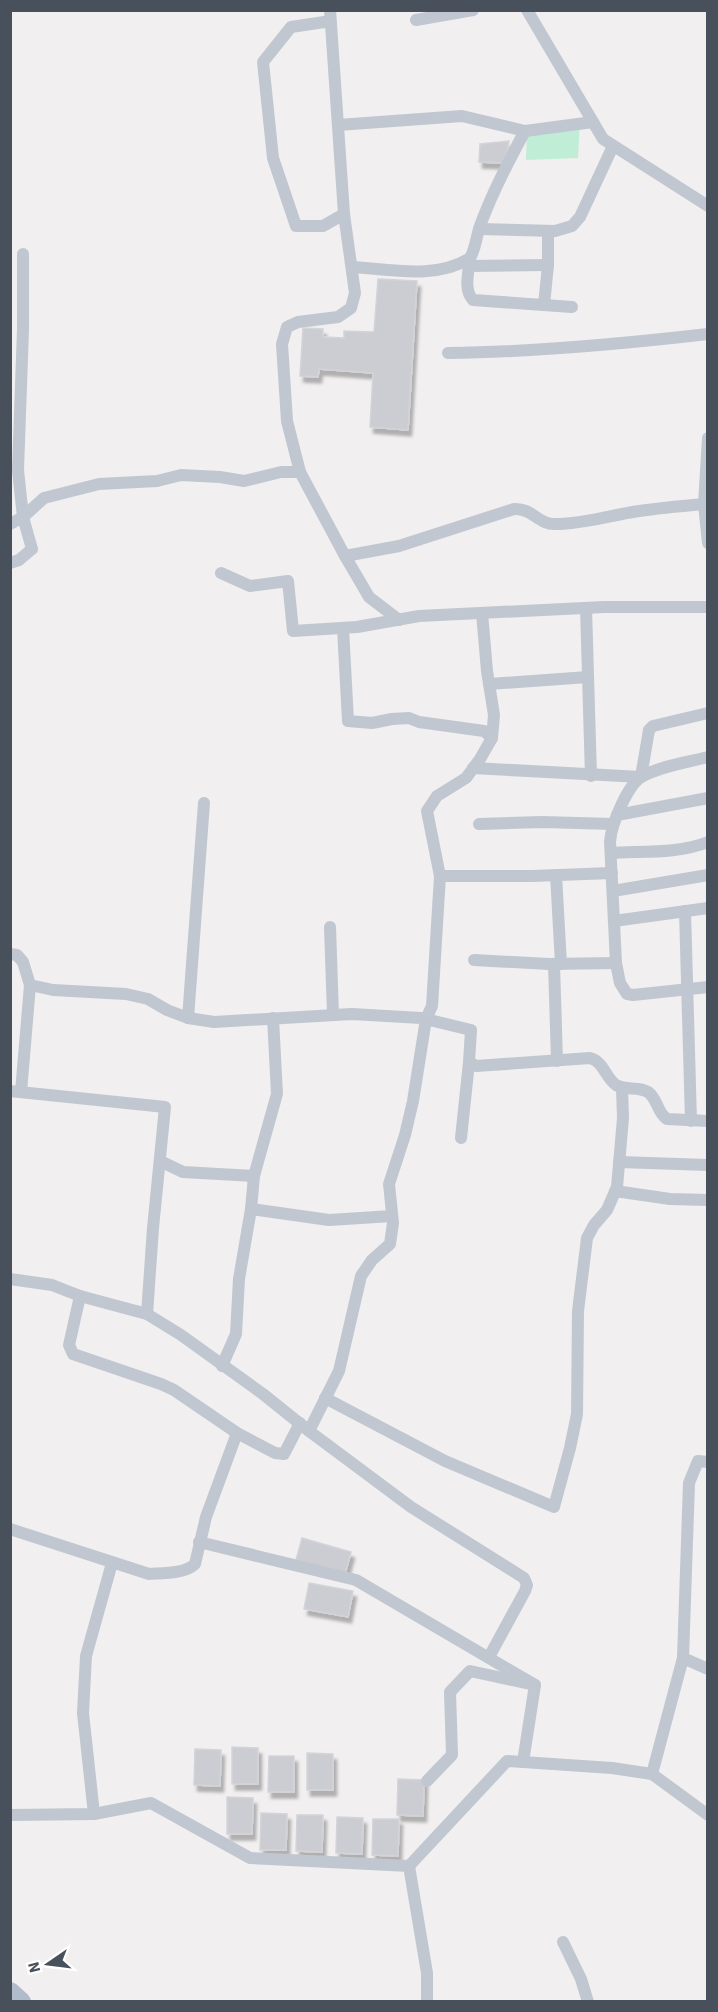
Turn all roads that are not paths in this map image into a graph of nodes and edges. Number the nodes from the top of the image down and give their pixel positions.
1 (473, 10) edge
2 (527, 10) edge
3 (331, 16) edge
4 (416, 20) dead end
5 (593, 122) junction
6 (338, 125) junction
7 (525, 130) junction
8 (613, 146) junction
9 (708, 206) edge
10 (344, 214) junction
11 (478, 229) junction
12 (548, 231) junction
13 (22, 254) dead end
14 (470, 262) junction
15 (548, 266) junction
16 (352, 267) junction
17 (544, 305) junction
18 (572, 307) dead end
19 (708, 334) edge
20 (448, 353) dead end
21 (708, 438) edge
22 (300, 472) junction
23 (704, 504) junction
24 (23, 518) junction
25 (10, 524) edge
26 (708, 543) edge
27 (345, 556) junction
28 (10, 563) edge
29 (221, 573) dead end
30 (708, 607) edge
31 (585, 608) junction
32 (482, 613) junction
33 (399, 620) junction
34 (343, 628) junction
35 (588, 677) junction
36 (489, 684) junction
37 (708, 713) edge
38 (492, 738) junction
39 (708, 757) edge
40 (473, 768) junction
41 (591, 776) junction
42 (641, 777) junction
43 (708, 798) edge
44 (204, 803) dead end
45 (615, 820) junction
46 (479, 824) dead end
47 (708, 842) edge
48 (611, 853) junction
49 (612, 873) junction
50 (556, 875) junction
51 (708, 875) edge
52 (440, 876) junction
53 (613, 891) junction
54 (708, 908) edge
55 (685, 911) junction
56 (614, 921) junction
57 (330, 927) dead end
58 (10, 954) edge
59 (474, 960) dead end
60 (616, 963) junction
61 (558, 964) junction
62 (30, 985) junction
63 (708, 987) edge
64 (688, 989) junction
65 (333, 1015) junction
66 (189, 1018) junction
67 (273, 1018) junction
68 (426, 1019) junction
69 (557, 1061) junction
70 (469, 1062) junction
71 (622, 1088) junction
72 (16, 1091) edge
73 (708, 1121) edge
74 (691, 1122) junction
75 (461, 1138) dead end
76 (160, 1161) junction
77 (619, 1162) junction
78 (708, 1165) edge
79 (254, 1176) junction
80 (615, 1191) junction
81 (708, 1200) edge
82 (251, 1209) junction
83 (393, 1216) junction
84 (10, 1279) edge
85 (80, 1296) junction
86 (147, 1314) junction
87 (222, 1366) junction
88 (325, 1398) junction
89 (304, 1427) junction
90 (237, 1433) junction
91 (708, 1462) edge
92 (10, 1529) edge
93 (199, 1542) junction
94 (112, 1563) junction
95 (489, 1657) junction
96 (683, 1658) junction
97 (708, 1669) edge
98 (535, 1685) junction
99 (523, 1762) junction
100 (652, 1774) junction
101 (426, 1780) dead end
102 (94, 1814) junction
103 (10, 1815) edge
104 (708, 1815) edge
105 (409, 1866) junction
106 (563, 1942) dead end
107 (10, 1992) edge
108 (21, 2001) edge
109 (427, 2001) edge
110 (588, 2001) edge

1 - 4 street
2 - 5 street
3 - 6 street
3 - 10 street
5 - 7 street
5 - 8 street
6 - 7 street
6 - 10 street
7 - 11 street
8 - 9 street
8 - 12 street
10 - 16 street
11 - 12 street
11 - 14 street
12 - 15 street
13 - 24 street
14 - 15 street
14 - 16 street
14 - 17 street
15 - 17 street
16 - 22 street
17 - 18 street
19 - 20 street
21 - 23 street
22 - 24 street
22 - 27 street
23 - 26 street
23 - 27 street
24 - 25 street
24 - 28 street
27 - 33 street
29 - 34 street
30 - 31 street
31 - 32 street
31 - 35 street
32 - 33 street
32 - 36 street
33 - 34 street
34 - 38 street
35 - 36 street
35 - 41 street
36 - 38 street
37 - 42 street
38 - 40 street
39 - 42 street
40 - 41 street
40 - 52 street
41 - 42 street
42 - 45 street
43 - 45 street
44 - 66 street
45 - 46 street
45 - 48 street
47 - 48 street
48 - 49 street
49 - 50 street
49 - 53 street
50 - 52 street
50 - 61 street
51 - 53 street
52 - 68 street
53 - 56 street
54 - 55 street
55 - 56 street
55 - 64 street
56 - 60 street
57 - 65 street
58 - 62 street
59 - 61 street
60 - 61 street
60 - 64 street
61 - 69 street
62 - 66 street
62 - 72 street
63 - 64 street
64 - 74 street
65 - 67 street
65 - 68 street
66 - 67 street
67 - 79 street
68 - 70 street
68 - 83 street
69 - 70 street
69 - 71 street
70 - 75 street
71 - 74 street
71 - 77 street
72 - 76 street
73 - 74 street
76 - 79 street
76 - 86 street
77 - 78 street
77 - 80 street
79 - 82 street
80 - 81 street
80 - 88 street
82 - 83 street
82 - 87 street
83 - 88 street
84 - 85 street
85 - 86 street
85 - 90 street
86 - 87 street
87 - 89 street
88 - 89 street
89 - 90 street
89 - 95 street
90 - 93 street
91 - 96 street
92 - 94 street
93 - 94 street
93 - 95 street
94 - 102 street
95 - 98 street
96 - 97 street
96 - 100 street
98 - 99 street
98 - 101 street
99 - 100 street
99 - 105 street
100 - 104 street
102 - 103 street
102 - 105 street
105 - 109 street
106 - 110 street
107 - 108 main road

